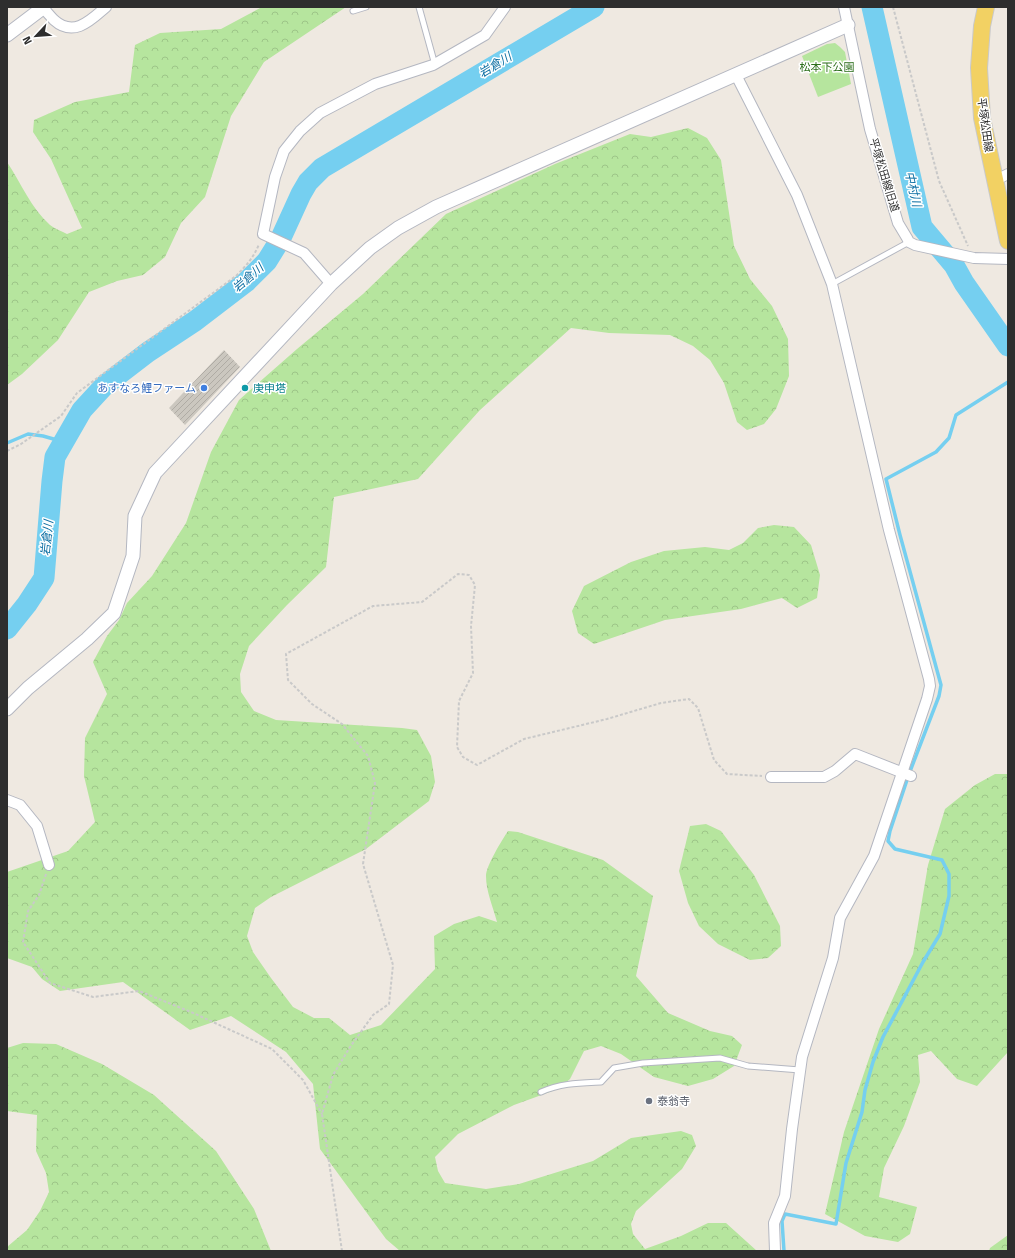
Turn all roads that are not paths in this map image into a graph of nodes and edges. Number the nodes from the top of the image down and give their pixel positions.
1 (44, 7) edge
2 (106, 7) edge
3 (366, 7) edge
4 (419, 7) edge
5 (505, 7) edge
6 (844, 7) edge
7 (986, 7) edge
8 (353, 11) dead end
9 (848, 25) junction
10 (7, 35) edge
11 (435, 65) junction
12 (736, 75) junction
13 (1001, 177) edge
14 (1008, 241) edge
15 (909, 242) junction
16 (1008, 259) edge
17 (331, 284) junction
18 (832, 284) junction
19 (7, 709) edge
20 (907, 774) junction
21 (771, 777) road end
22 (7, 800) edge
23 (49, 865) road end
24 (800, 1070) junction
25 (541, 1092) dead end
26 (775, 1251) edge

1 - 2 street
1 - 10 street
3 - 8 lane
4 - 11 lane
5 - 11 street
6 - 9 street, 平塚松田線旧道
7 - 13 main road, 平塚松田線
9 - 12 street
9 - 15 street, 平塚松田線旧道
11 - 17 street
12 - 17 street
12 - 18 street
13 - 14 main road, 平塚松田線
15 - 16 street
15 - 18 lane
17 - 19 street
18 - 20 street
20 - 21 street
20 - 24 street
22 - 23 street
24 - 25 lane
24 - 26 street

